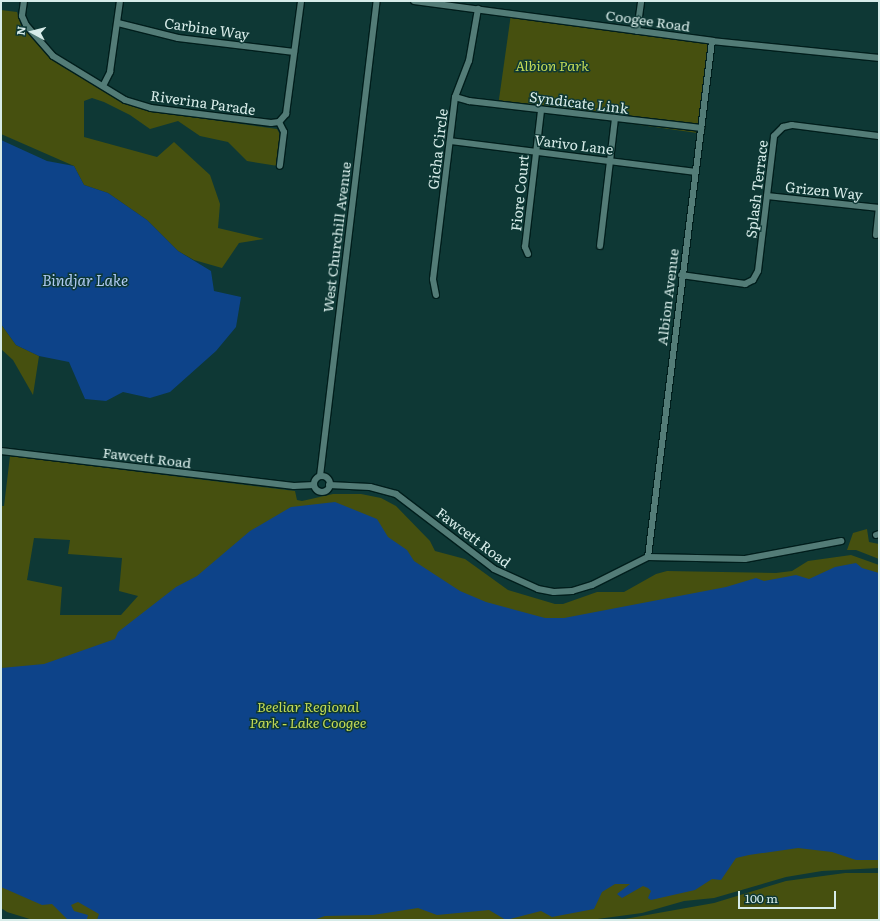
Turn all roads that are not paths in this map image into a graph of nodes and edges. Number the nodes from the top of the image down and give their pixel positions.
1 (24, 1) edge
2 (120, 1) edge
3 (301, 1) edge
4 (377, 1) edge
5 (414, 1) edge
6 (641, 1) edge
7 (478, 9) junction
8 (118, 23) junction
9 (637, 31) junction
10 (712, 40) junction
11 (294, 52) junction
12 (879, 58) edge
13 (103, 86) junction
14 (455, 97) junction
15 (540, 110) junction
16 (615, 118) junction
17 (279, 122) junction
18 (701, 128) junction
19 (879, 136) edge
20 (450, 141) junction
21 (536, 150) junction
22 (610, 160) junction
23 (280, 166) dead end
24 (696, 172) junction
25 (767, 196) junction
26 (879, 208) edge
27 (876, 235) dead end
28 (600, 246) dead end
29 (528, 254) dead end
30 (681, 276) junction
31 (436, 295) dead end
32 (1, 451) edge
33 (320, 476) junction
34 (314, 485) junction
35 (329, 485) junction
36 (841, 541) dead end
37 (648, 557) junction

1 - 13 street, Riverina Parade
2 - 8 street
3 - 11 street
4 - 33 street, West Churchill Avenue
5 - 7 street, Coogee Road
6 - 9 street
7 - 9 street, Coogee Road
7 - 14 street, Gicha Circle
8 - 11 street, Carbine Way
8 - 13 street
9 - 10 street, Coogee Road
10 - 12 street, Coogee Road
10 - 18 street, Albion Avenue
11 - 17 street
13 - 17 street, Riverina Parade
14 - 15 street, Syndicate Link
14 - 20 street, Gicha Circle
15 - 16 street, Syndicate Link
15 - 21 street, Fiore Court
16 - 18 street, Syndicate Link
16 - 22 street
17 - 23 street
18 - 24 street, Albion Avenue
19 - 25 street, Splash Terrace
20 - 21 street, Varivo Lane
20 - 31 street, Gicha Circle
21 - 22 street, Varivo Lane
21 - 29 street, Fiore Court
22 - 24 street, Varivo Lane
22 - 28 street
24 - 30 street, Albion Avenue
25 - 26 street, Grizen Way
25 - 30 street, Splash Terrace
26 - 27 street
30 - 37 street, Albion Avenue
32 - 34 street, Fawcett Road
33 - 34 street
33 - 35 street
34 - 35 street, Fawcett Road
35 - 37 street, Fawcett Road
36 - 37 street, Fawcett Road

